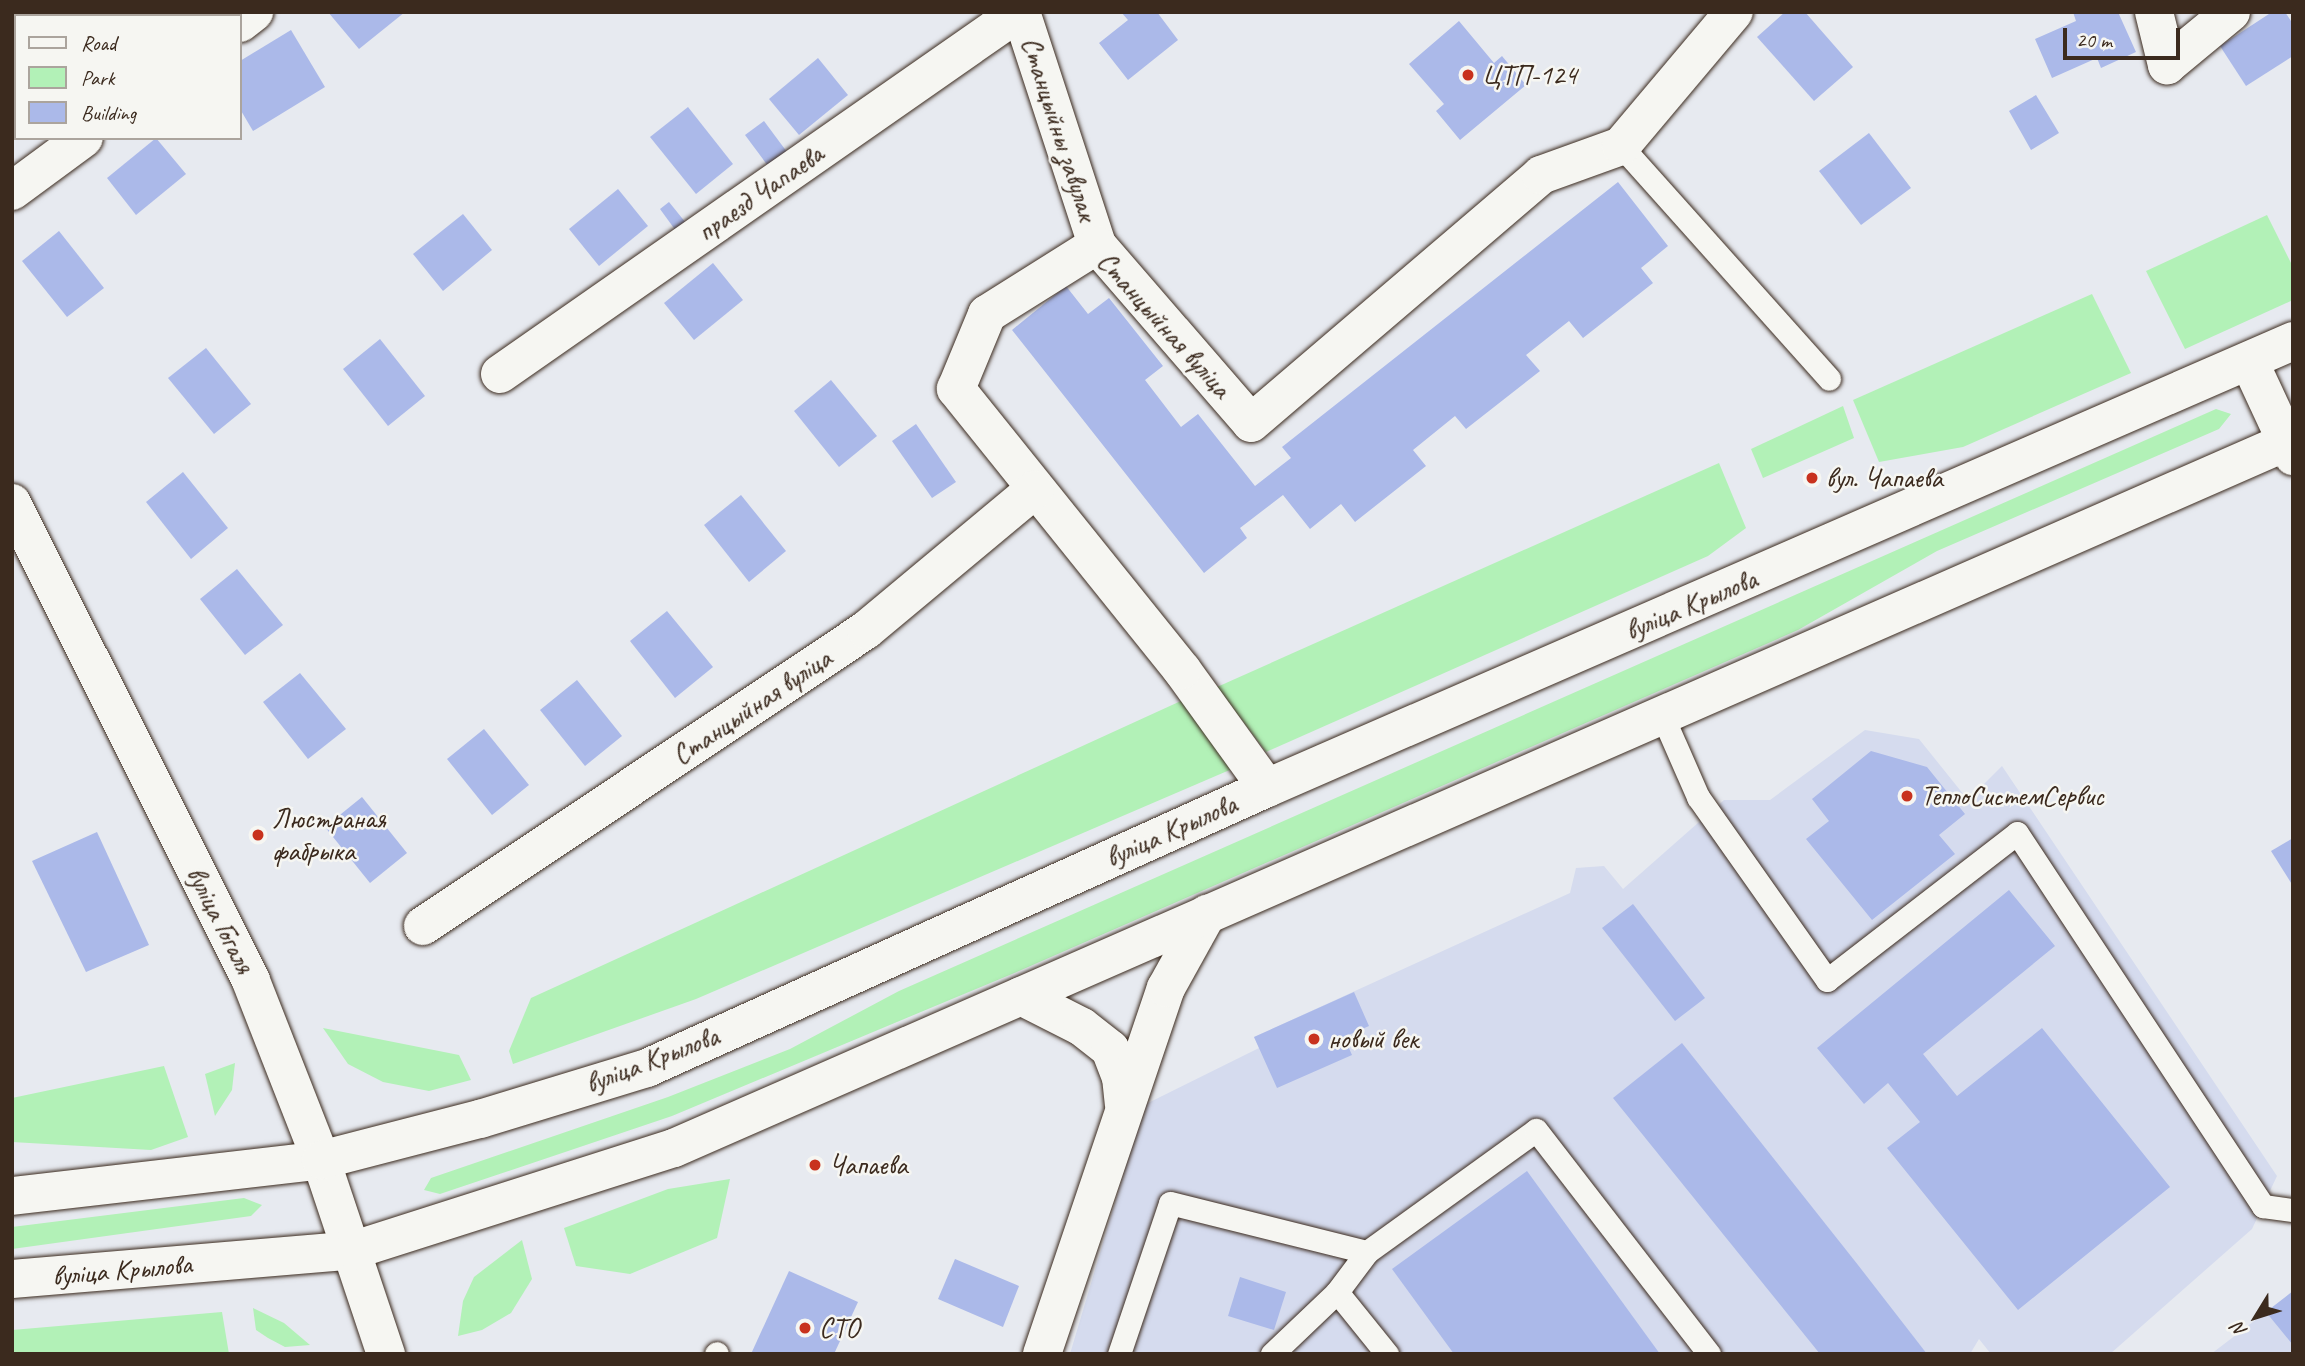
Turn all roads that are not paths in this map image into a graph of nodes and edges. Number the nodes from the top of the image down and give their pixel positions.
1 (1020, 12) edge
2 (1734, 12) edge
3 (2154, 12) edge
4 (2231, 12) edge
5 (81, 140) edge
6 (1621, 146) junction
7 (12, 191) edge
8 (1097, 245) junction
9 (2293, 341) edge
10 (2249, 361) junction
11 (500, 374) dead end
12 (1829, 379) dead end
13 (2291, 446) edge
14 (1034, 490) junction
15 (12, 503) edge
16 (1662, 715) junction
17 (1267, 788) junction
18 (1206, 914) junction
19 (423, 926) dead end
20 (1021, 996) junction
21 (1124, 1106) junction
22 (321, 1160) junction
23 (12, 1196) edge
24 (2293, 1210) edge
25 (354, 1250) junction
26 (1367, 1252) junction
27 (12, 1279) edge
28 (1337, 1292) junction
29 (386, 1354) edge
30 (1042, 1354) edge
31 (1119, 1354) edge
32 (1272, 1354) edge
33 (1387, 1354) edge
34 (1709, 1354) edge

1 - 8 main road, Станцыйны завулак
1 - 11 main road, праезд Чапаева
2 - 6 main road, Станцыйная вуліца
3 - 4 main road
5 - 7 main road
6 - 8 main road, Станцыйная вуліца
6 - 12 lane
8 - 14 main road, Станцыйная вуліца
9 - 10 main road, вуліца Крылова
10 - 13 main road
10 - 17 main road, вуліца Крылова
13 - 16 main road, вуліца Крылова
14 - 17 main road
14 - 19 main road, Станцыйная вуліца
15 - 22 main road, вуліца Гогаля
16 - 18 main road, вуліца Крылова
16 - 24 lane
17 - 22 main road, вуліца Крылова
18 - 20 main road, вуліца Крылова
18 - 21 main road
20 - 21 main road
20 - 25 main road, вуліца Крылова
21 - 30 main road
22 - 23 main road, вуліца Крылова
22 - 25 main road, вуліца Гогаля
25 - 27 main road, вуліца Крылова
25 - 29 main road, вуліца Гогаля
26 - 28 lane
26 - 31 lane
26 - 34 lane
28 - 32 lane
28 - 33 lane

